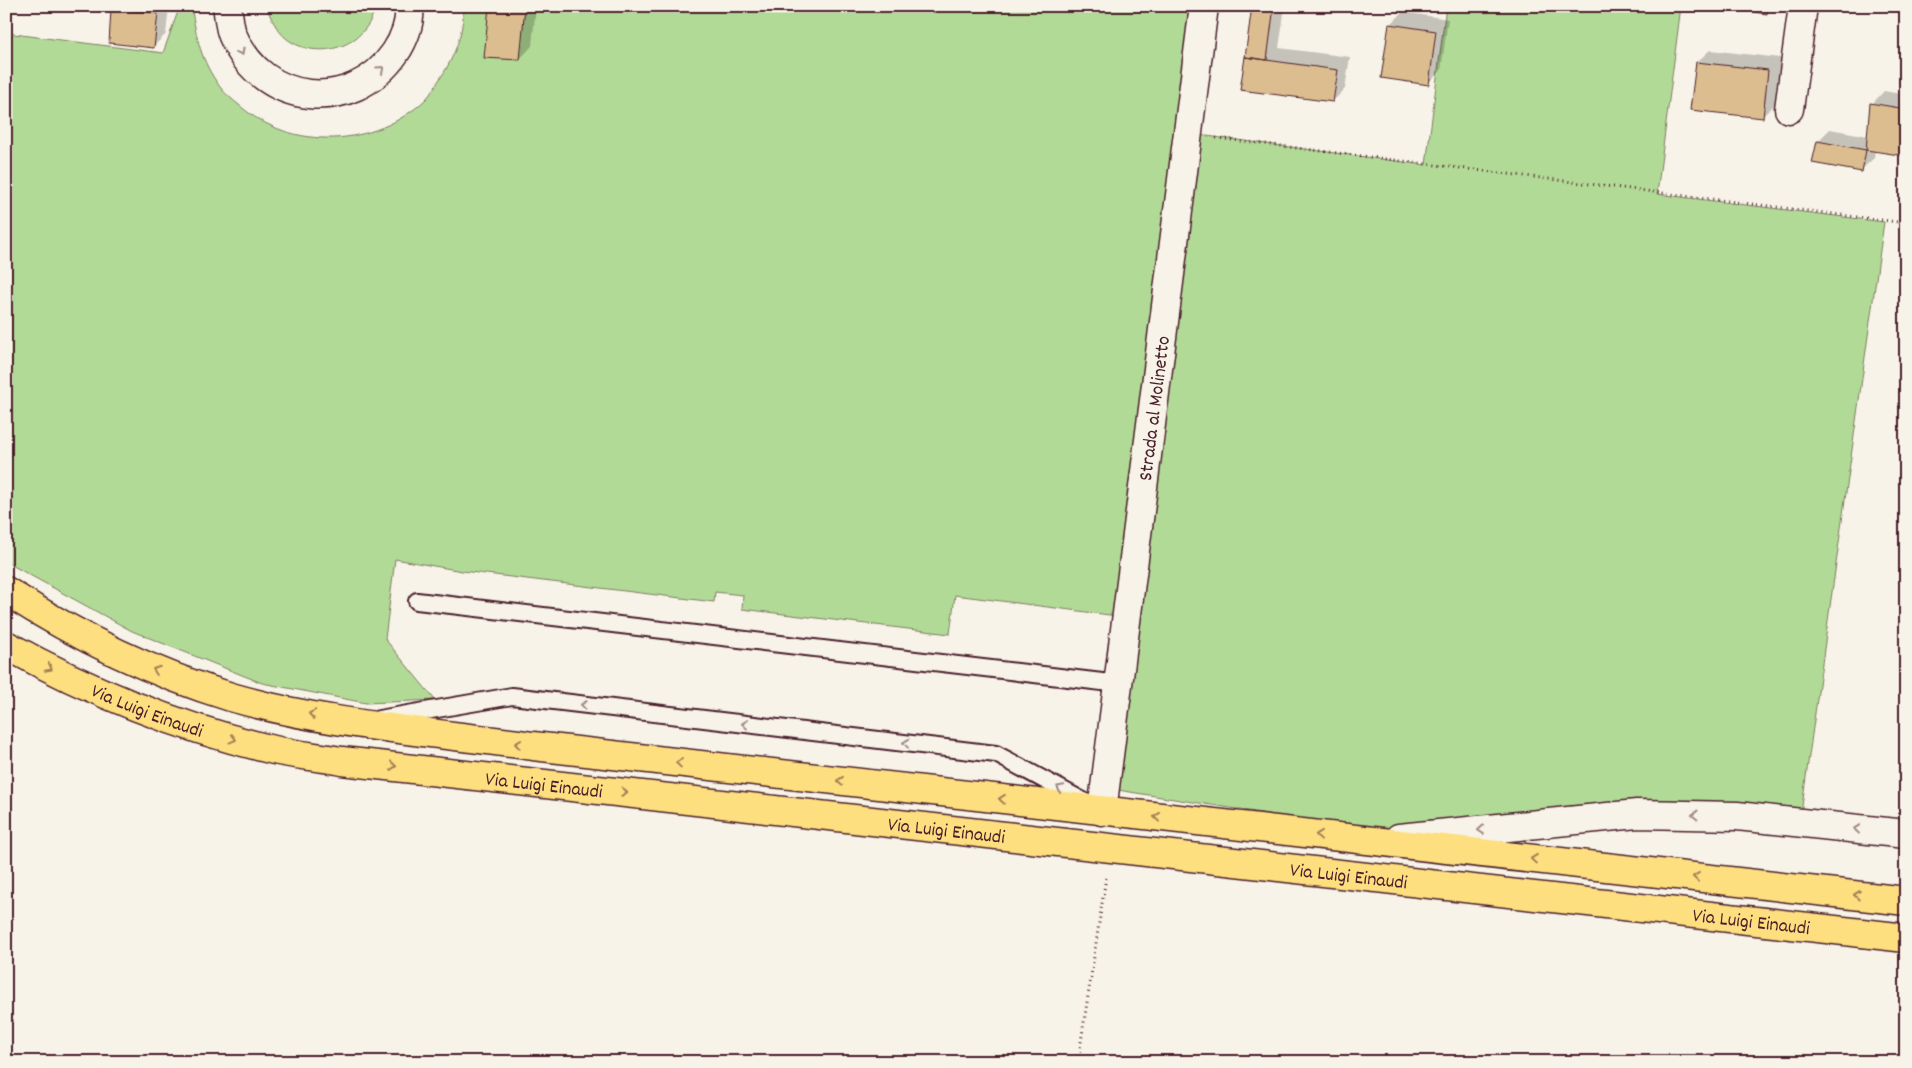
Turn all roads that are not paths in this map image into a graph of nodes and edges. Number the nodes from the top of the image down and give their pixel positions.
1 (227, 6) edge
2 (410, 6) edge
3 (1204, 6) edge
4 (1804, 6) edge
5 (1789, 109) dead end
6 (6, 591) edge
7 (417, 601) dead end
8 (6, 645) edge
9 (1119, 684) junction
10 (360, 722) junction
11 (1102, 811) junction
12 (1905, 830) edge
13 (1367, 841) junction
14 (1906, 901) edge
15 (1906, 938) edge

1 -> 2 street
3 - 9 street, Strada al Molinetto
4 - 5 street
10 -> 6 main road, Via Luigi Einaudi
7 - 9 lane
8 -> 15 main road, Via Luigi Einaudi
9 - 11 street, Strada al Molinetto
11 -> 10 main road, Via Luigi Einaudi
11 -> 10 lane
13 -> 11 main road, Via Luigi Einaudi
12 -> 13 street, Via Luigi Einaudi
14 -> 13 main road, Via Luigi Einaudi

